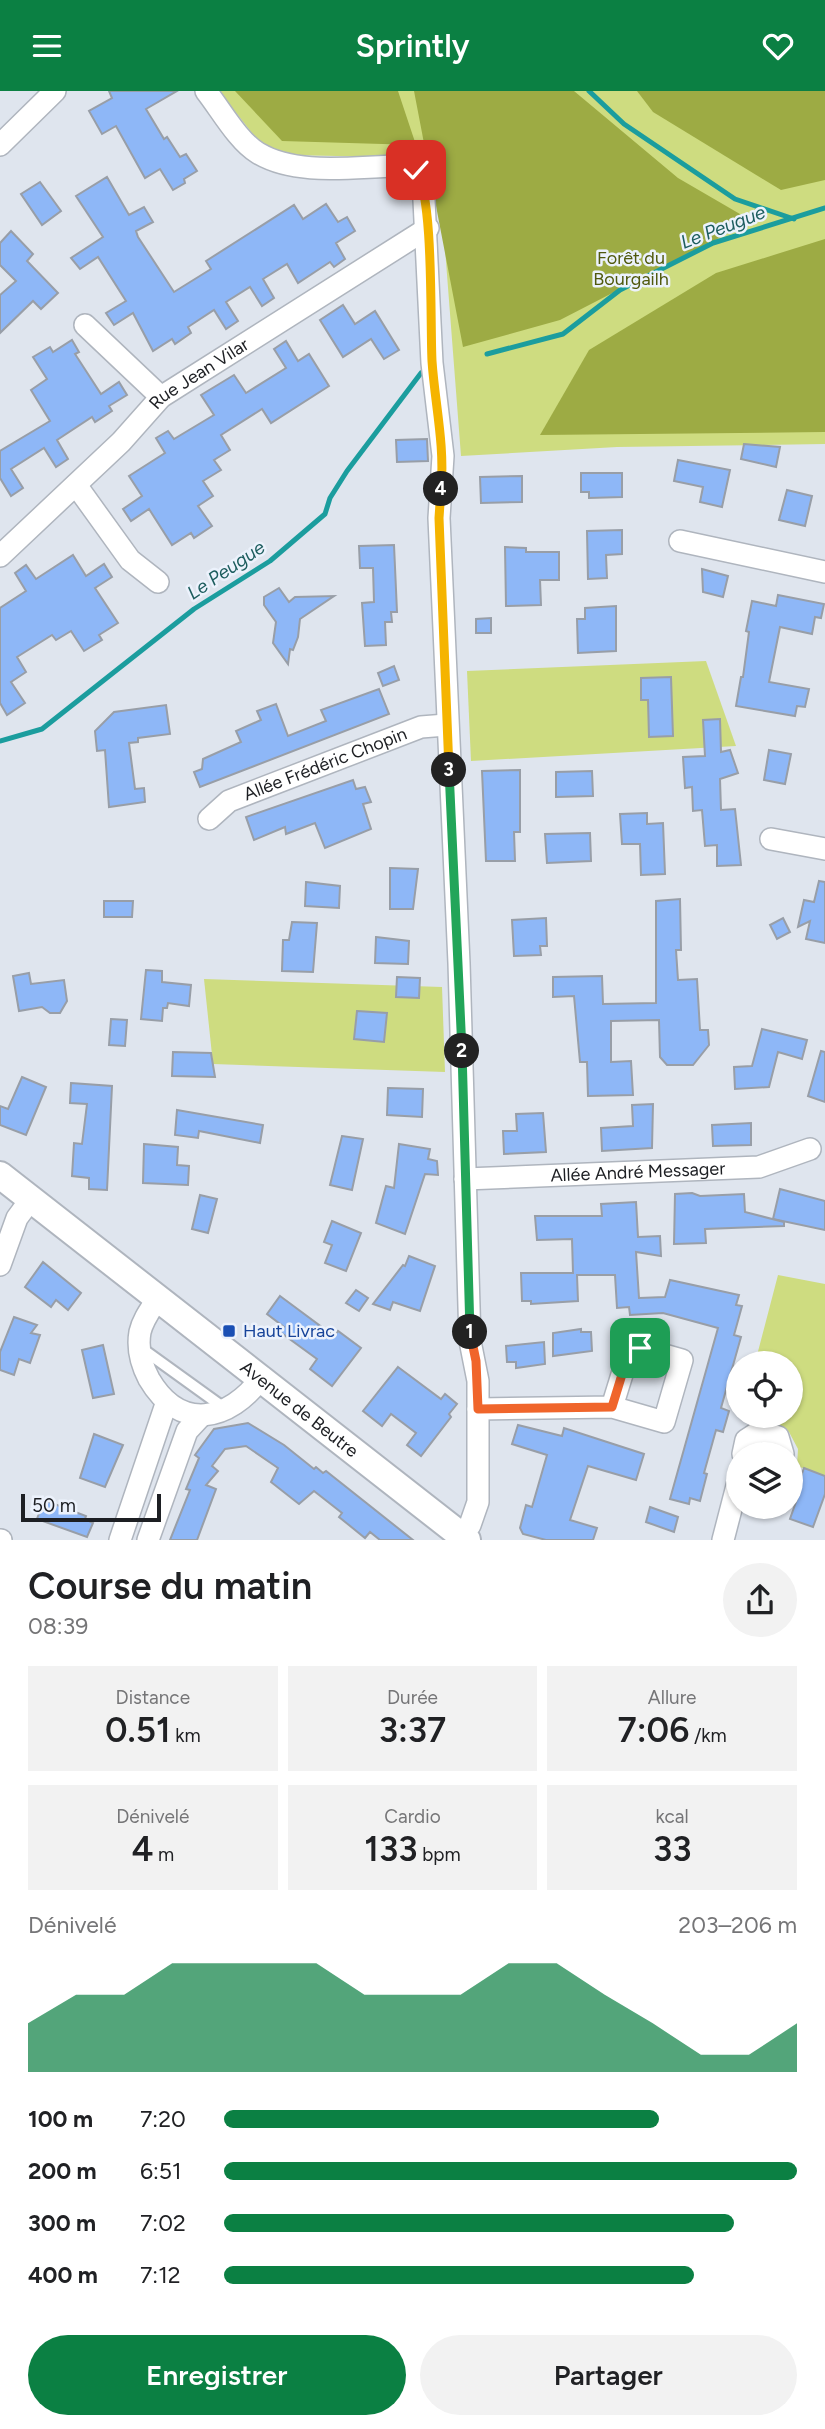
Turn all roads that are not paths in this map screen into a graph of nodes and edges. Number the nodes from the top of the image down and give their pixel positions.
1 (55, 91) edge
2 (206, 91) edge
3 (0, 145) edge
4 (428, 228) junction
5 (85, 325) dead end
6 (162, 397) junction
7 (76, 485) junction
8 (680, 541) dead end
9 (0, 556) edge
10 (825, 572) edge
11 (158, 582) dead end
12 (446, 725) junction
13 (209, 819) dead end
14 (771, 839) dead end
15 (825, 849) edge
16 (810, 1149) dead end
17 (0, 1175) edge
18 (465, 1178) junction
19 (31, 1199) junction
20 (0, 1265) edge
21 (158, 1298) junction
22 (139, 1346) junction
23 (262, 1377) junction
24 (166, 1404) junction
25 (612, 1407) dead end
26 (478, 1409) junction
27 (227, 1410) junction
28 (201, 1416) junction
29 (746, 1442) edge
30 (779, 1442) edge
31 (728, 1519) edge
32 (464, 1537) edge
33 (120, 1540) edge
34 (148, 1540) edge
35 (723, 1540) edge

1 - 3 street
2 - 4 street
4 - 6 street, Rue Jean Vilar
4 - 12 street
5 - 6 street
6 - 7 street, Rue Jean Vilar
7 - 9 street, Rue Jean Vilar
7 - 11 street
8 - 10 street
12 - 13 street, Allée Frédéric Chopin
12 - 18 street
14 - 15 street
16 - 18 street, Allée André Messager
17 - 19 street, Avenue de Beutre
18 - 26 street
19 - 20 street
19 - 21 street, Avenue de Beutre
21 - 22 street
21 - 23 street, Avenue de Beutre
22 - 24 street
22 - 27 lane
23 - 27 street
23 - 32 street, Avenue de Beutre
24 - 28 street
24 - 33 street
25 - 26 street
26 - 32 street
27 - 28 street
28 - 34 street
29 - 30 street
31 - 35 street

